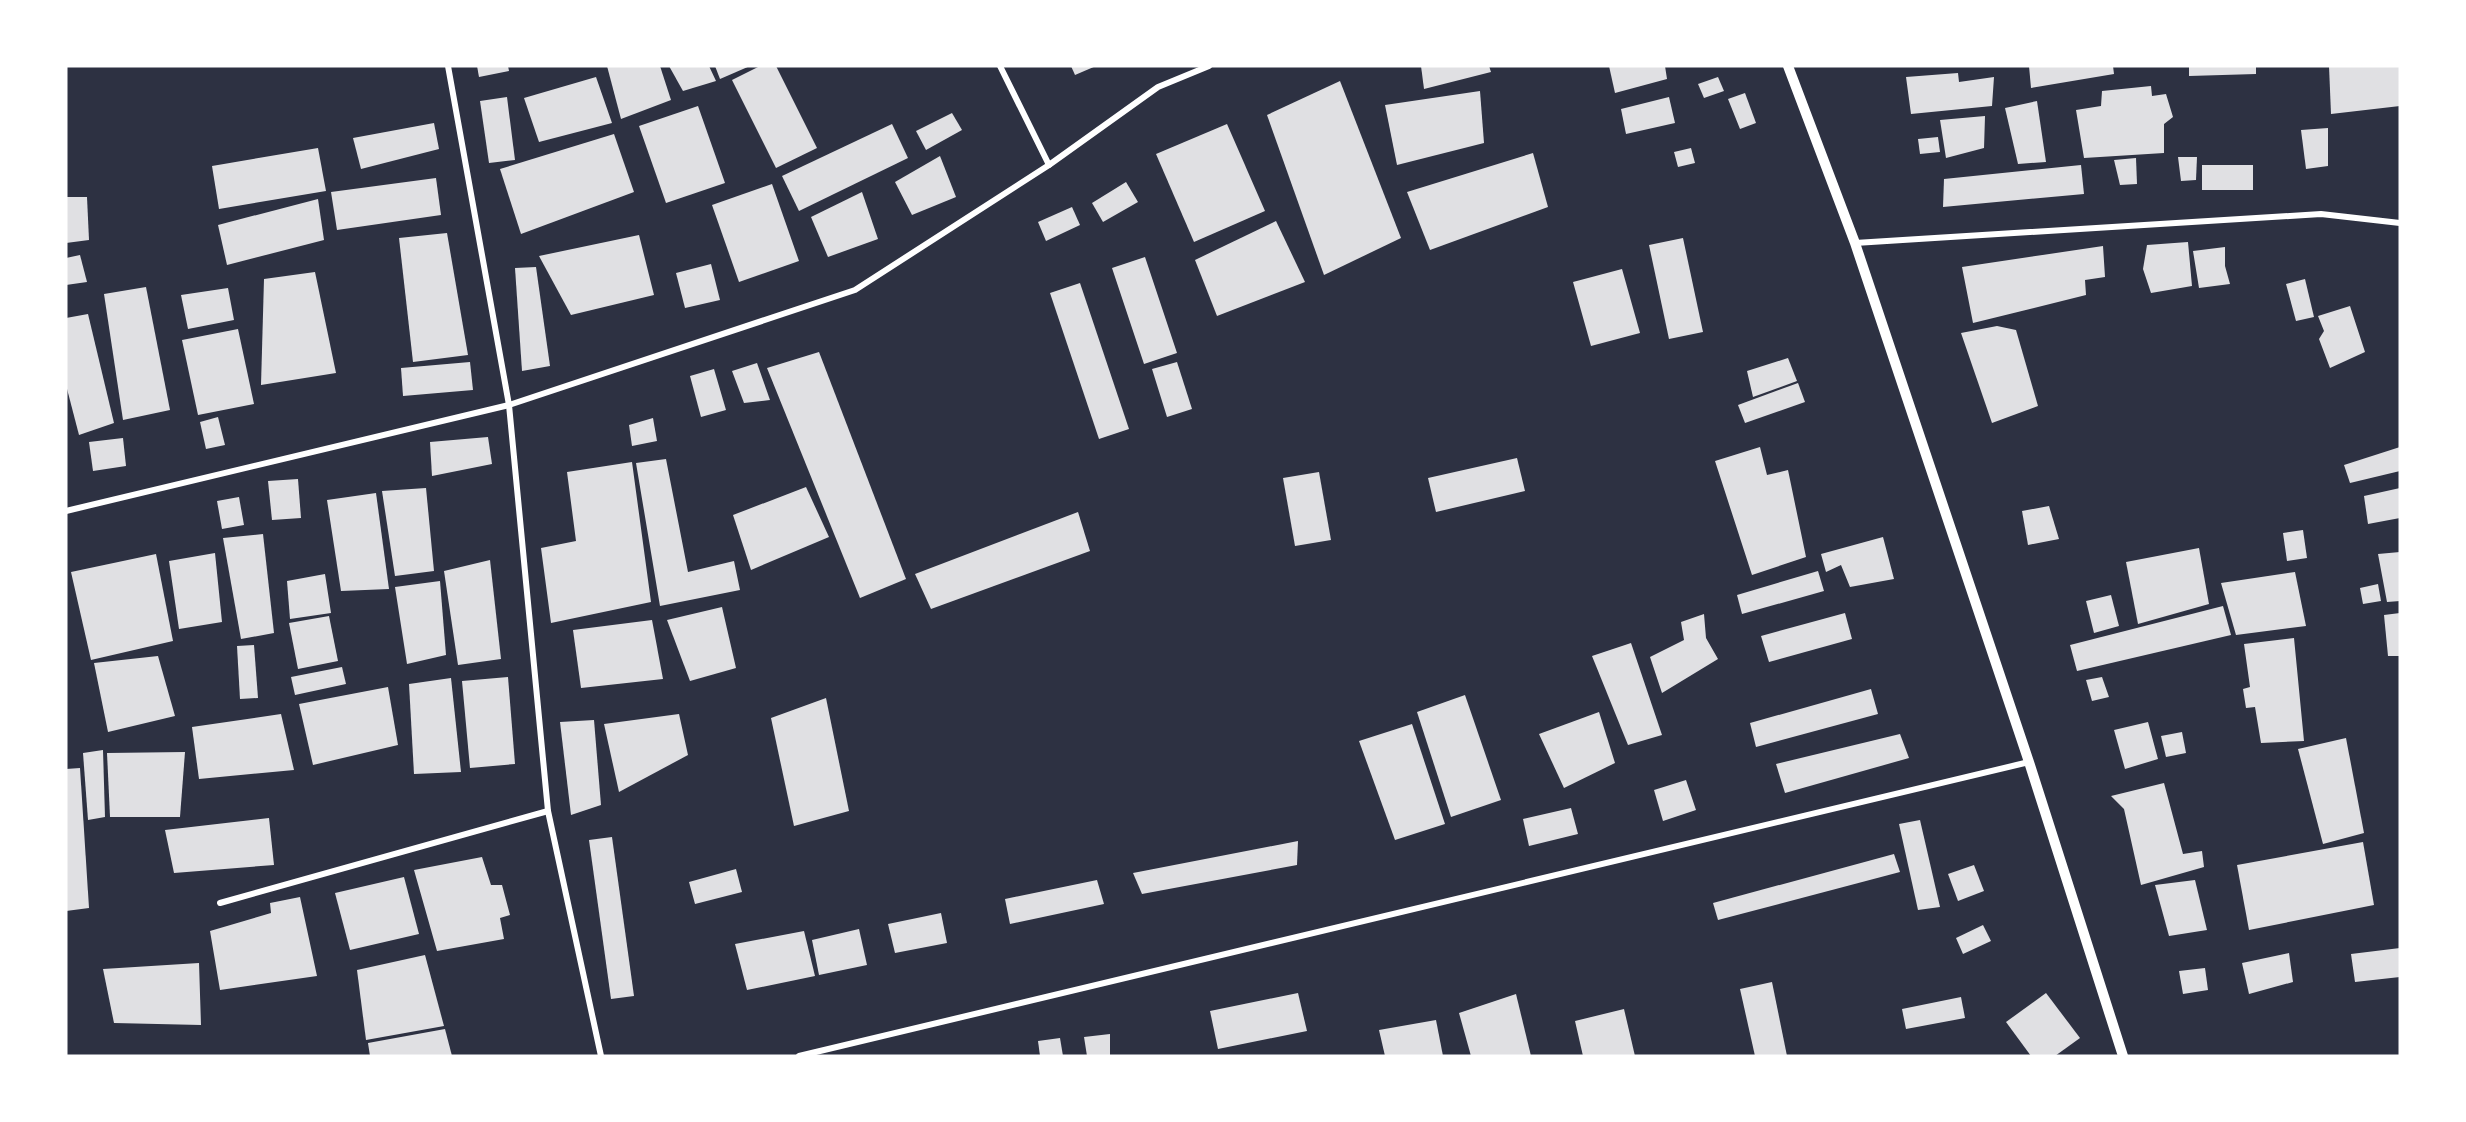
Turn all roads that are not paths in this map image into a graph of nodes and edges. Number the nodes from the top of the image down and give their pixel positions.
1 (448, 66) edge
2 (1000, 66) edge
3 (1209, 66) edge
4 (1788, 66) edge
5 (1048, 165) junction
6 (2400, 224) edge
7 (1855, 243) junction
8 (509, 405) junction
9 (66, 511) edge
10 (2029, 762) junction
11 (548, 811) junction
12 (220, 903) dead end
13 (601, 1056) edge
14 (799, 1056) edge
15 (2123, 1056) edge

1 - 8 street
2 - 5 street
3 - 5 street
4 - 7 street
5 - 8 street
6 - 7 street
7 - 10 street
8 - 9 street
8 - 11 street
10 - 14 street
10 - 15 street
11 - 12 street
11 - 13 street

